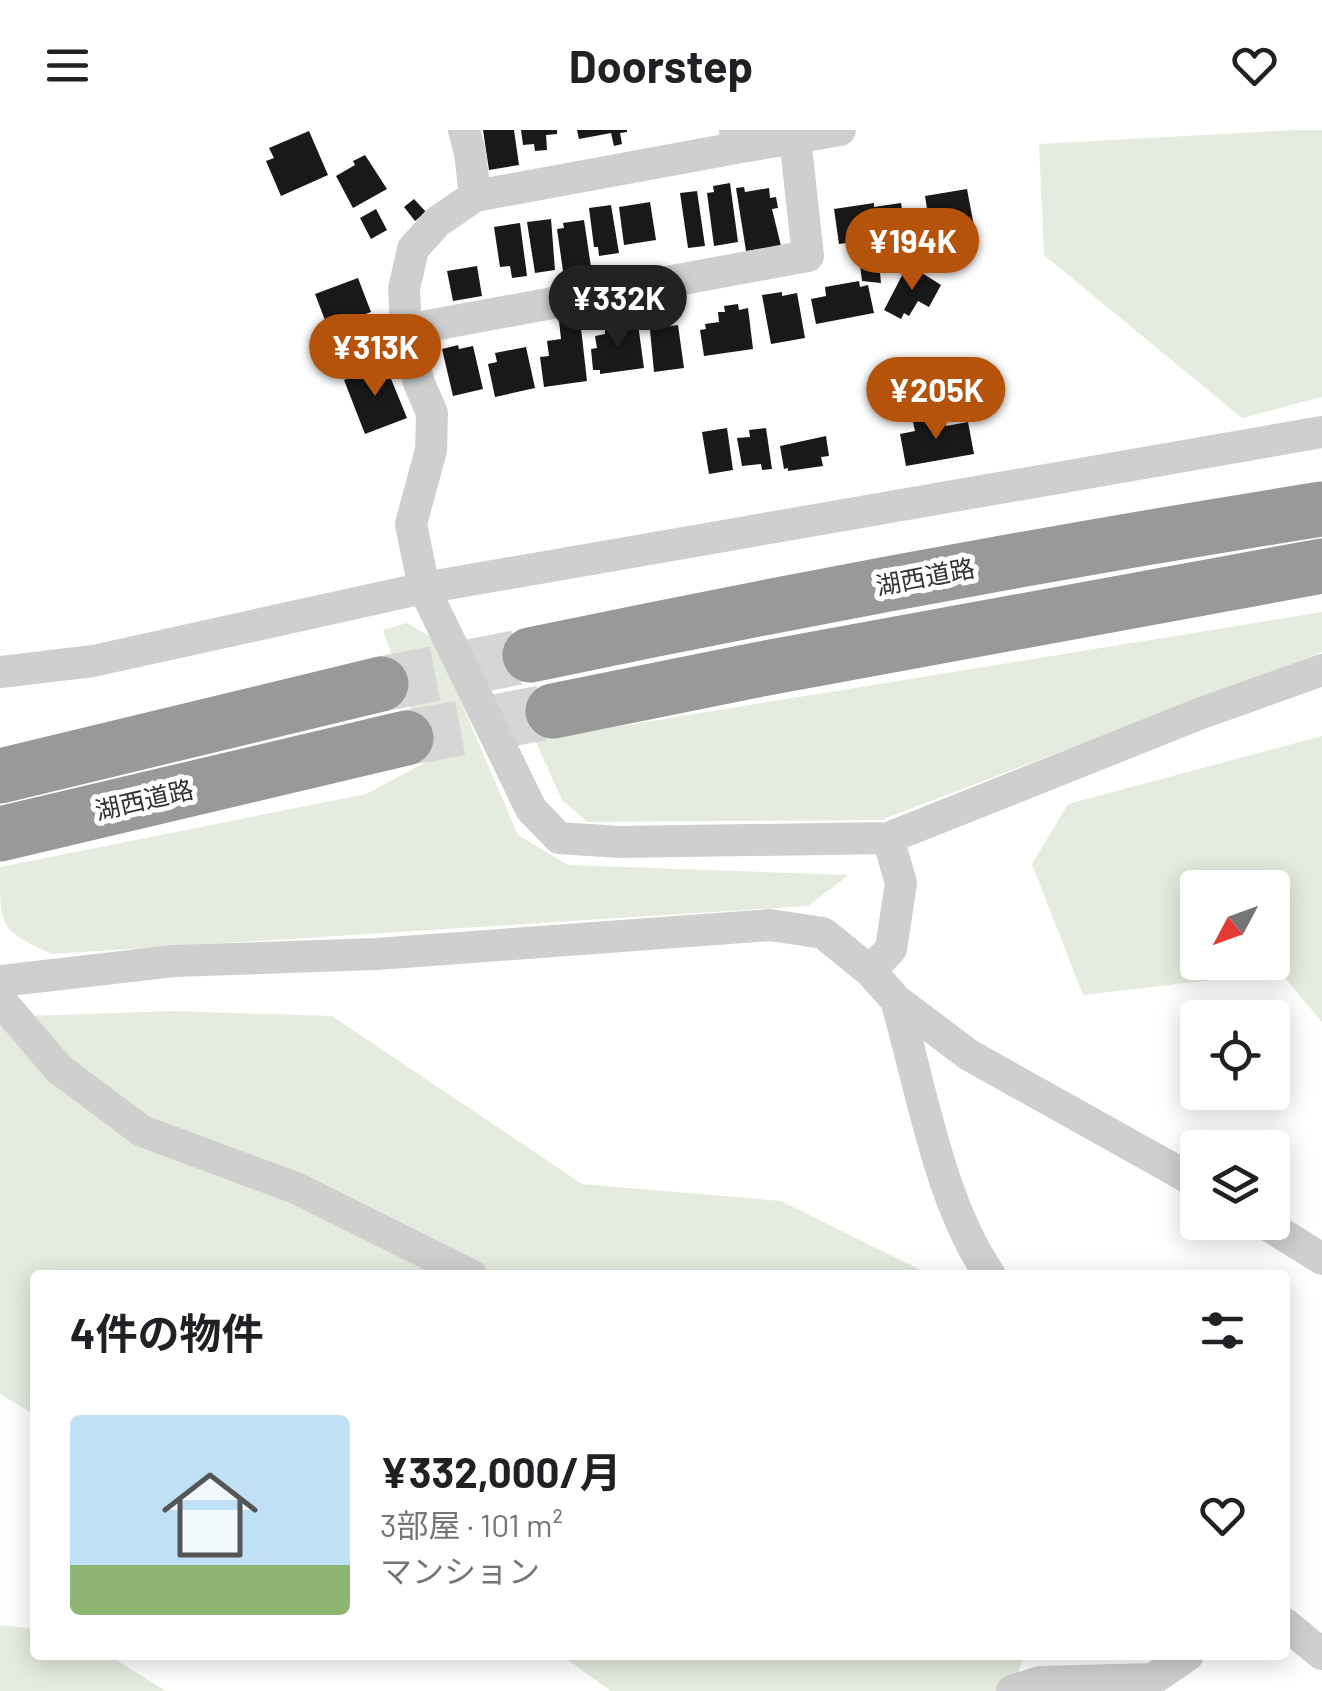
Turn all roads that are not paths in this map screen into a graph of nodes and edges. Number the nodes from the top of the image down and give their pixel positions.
1 (464, 130) edge
2 (840, 130) edge
3 (794, 138) junction
4 (736, 139) edge
5 (475, 196) junction
6 (406, 330) junction
7 (1322, 432) edge
8 (1322, 509) edge
9 (1322, 566) edge
10 (424, 588) junction
11 (530, 655) tunnel mouth
12 (1322, 670) edge
13 (0, 672) edge
14 (381, 684) tunnel mouth
15 (552, 711) tunnel mouth
16 (406, 738) tunnel mouth
17 (0, 776) edge
18 (0, 834) edge
19 (888, 838) junction
20 (870, 971) junction
21 (0, 981) edge
22 (0, 1000) edge
23 (896, 1000) junction
24 (1180, 1173) edge
25 (1290, 1239) edge
26 (1322, 1258) edge
27 (461, 1270) edge
28 (987, 1270) edge
29 (1290, 1628) edge
30 (1322, 1654) edge
31 (1183, 1660) edge
32 (1158, 1683) edge
33 (1012, 1691) edge

1 - 5 street
2 - 3 street
3 - 4 street
3 - 6 street
4 - 5 street
5 - 6 street
6 - 10 street
7 - 10 street
8 - 11 highway, 湖西道路
9 - 15 highway
10 - 13 street
10 - 19 street
12 - 19 street
14 - 17 highway
16 - 18 highway, 湖西道路
19 - 20 street
20 - 21 street
20 - 23 street
22 - 27 street
23 - 24 street
23 - 28 street
25 - 26 street
29 - 30 street
31 - 32 street
32 - 33 street

